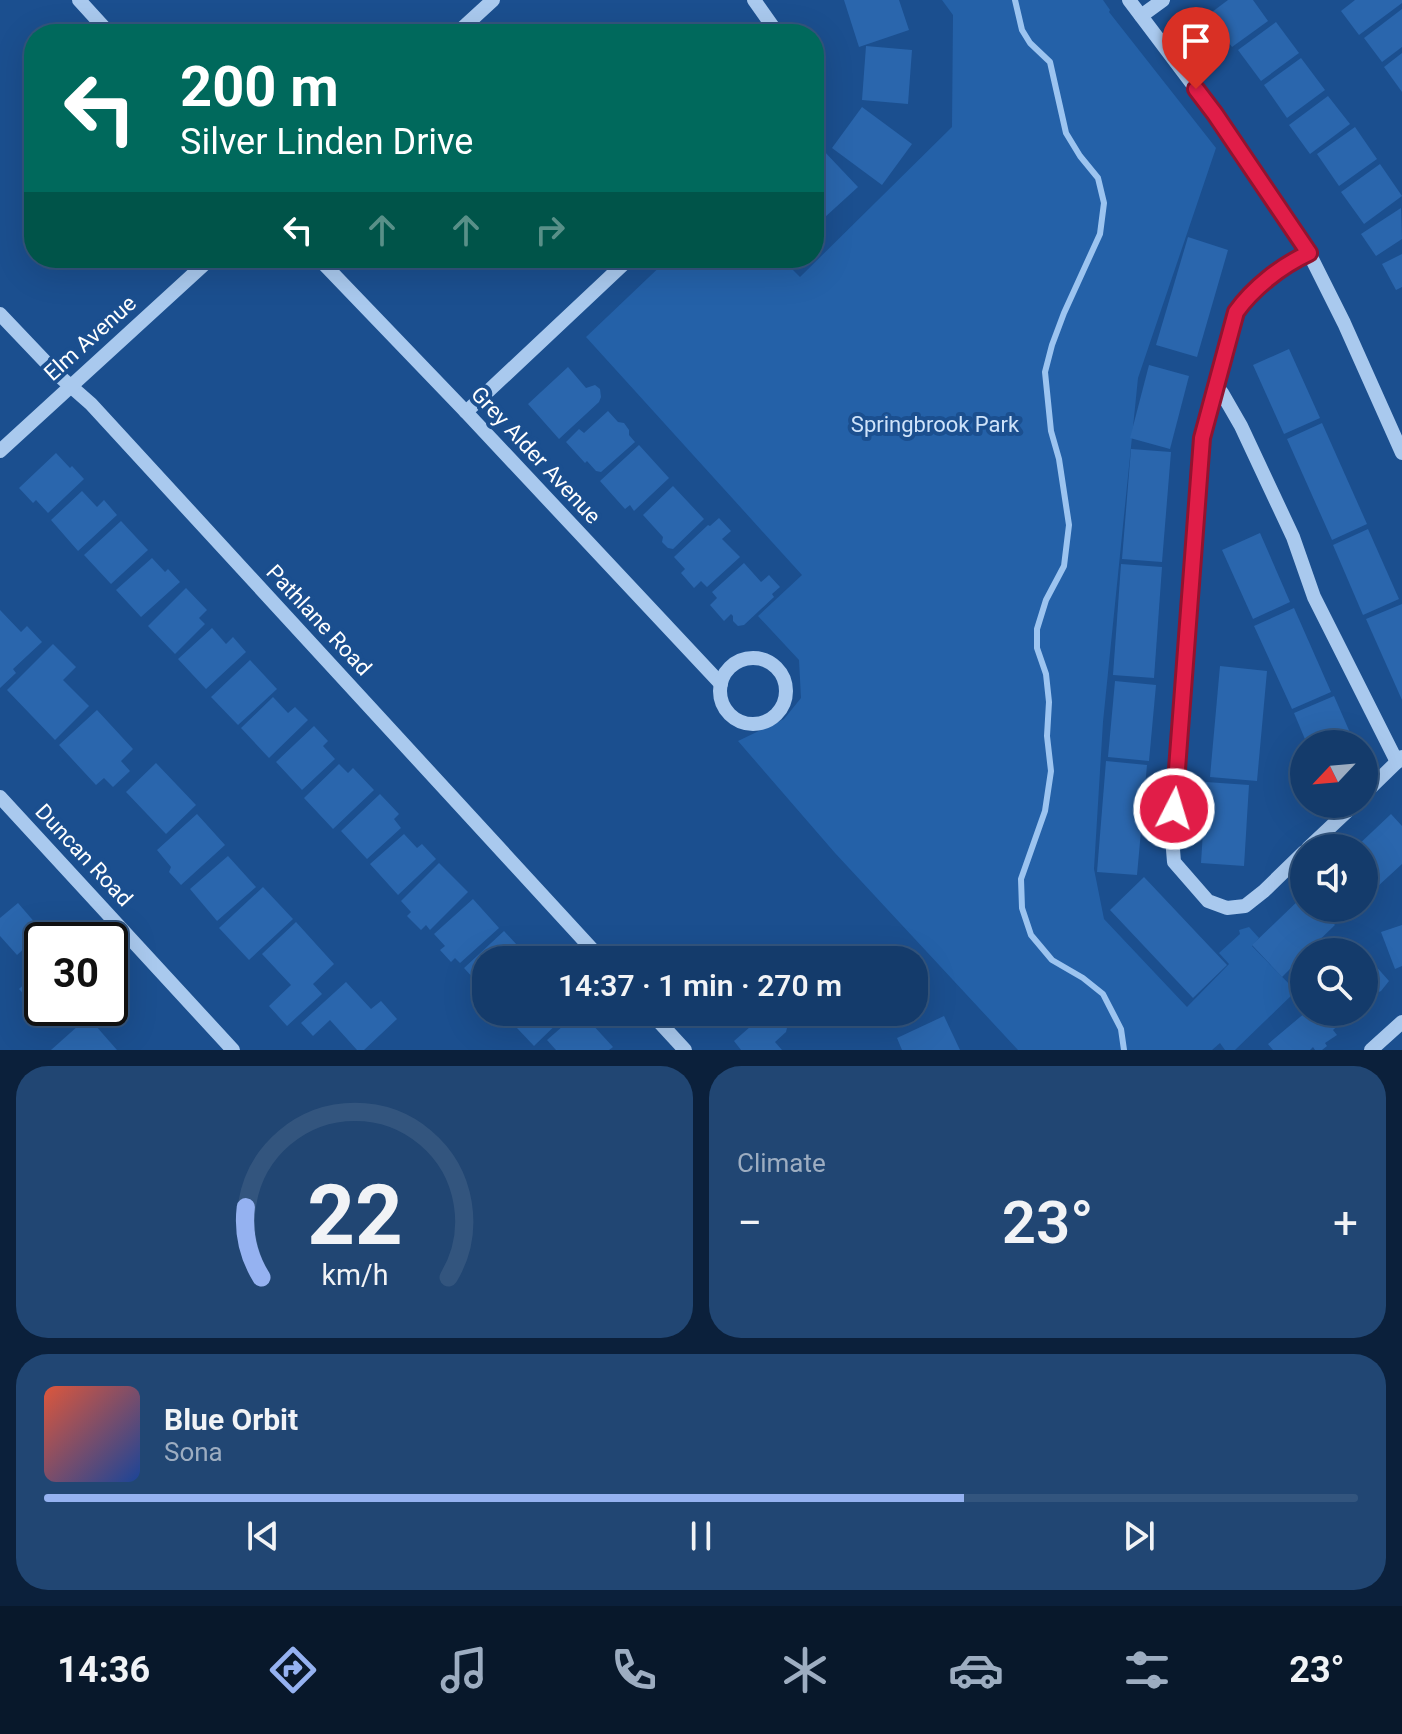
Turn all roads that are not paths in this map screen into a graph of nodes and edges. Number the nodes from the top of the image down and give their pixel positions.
1 (80, 0) edge
2 (493, 0) edge
3 (754, 0) edge
4 (1129, 0) edge
5 (1163, 0) edge
6 (1141, 16) junction
7 (101, 24) edge
8 (467, 24) edge
9 (771, 24) edge
10 (1309, 253) junction
11 (200, 268) edge
12 (328, 268) edge
13 (619, 268) edge
14 (0, 314) edge
15 (70, 385) junction
16 (1216, 386) junction
17 (466, 412) junction
18 (0, 451) edge
19 (1402, 453) edge
20 (721, 684) junction
21 (1399, 759) edge
22 (1378, 780) edge
23 (0, 797) edge
24 (1340, 818) edge
25 (1323, 834) edge
26 (1290, 866) edge
27 (589, 946) edge
28 (1402, 1022) edge
29 (663, 1026) edge
30 (233, 1050) edge
31 (685, 1050) edge
32 (1371, 1050) edge

1 - 7 street
2 - 8 street
3 - 9 street
4 - 6 street
5 - 6 street
6 - 10 street
10 - 16 street
10 - 19 street
11 - 15 street, Elm Avenue
12 - 17 street, Grey Alder Avenue
13 - 17 street
14 - 15 street, Pathlane Road
15 - 18 street, Elm Avenue
15 - 27 street, Pathlane Road
16 - 21 street
16 - 26 street
17 - 20 street, Grey Alder Avenue
20 - 20 street, Grey Alder Avenue
21 - 22 street
23 - 30 street, Duncan Road
24 - 25 street
28 - 32 street
29 - 31 street

